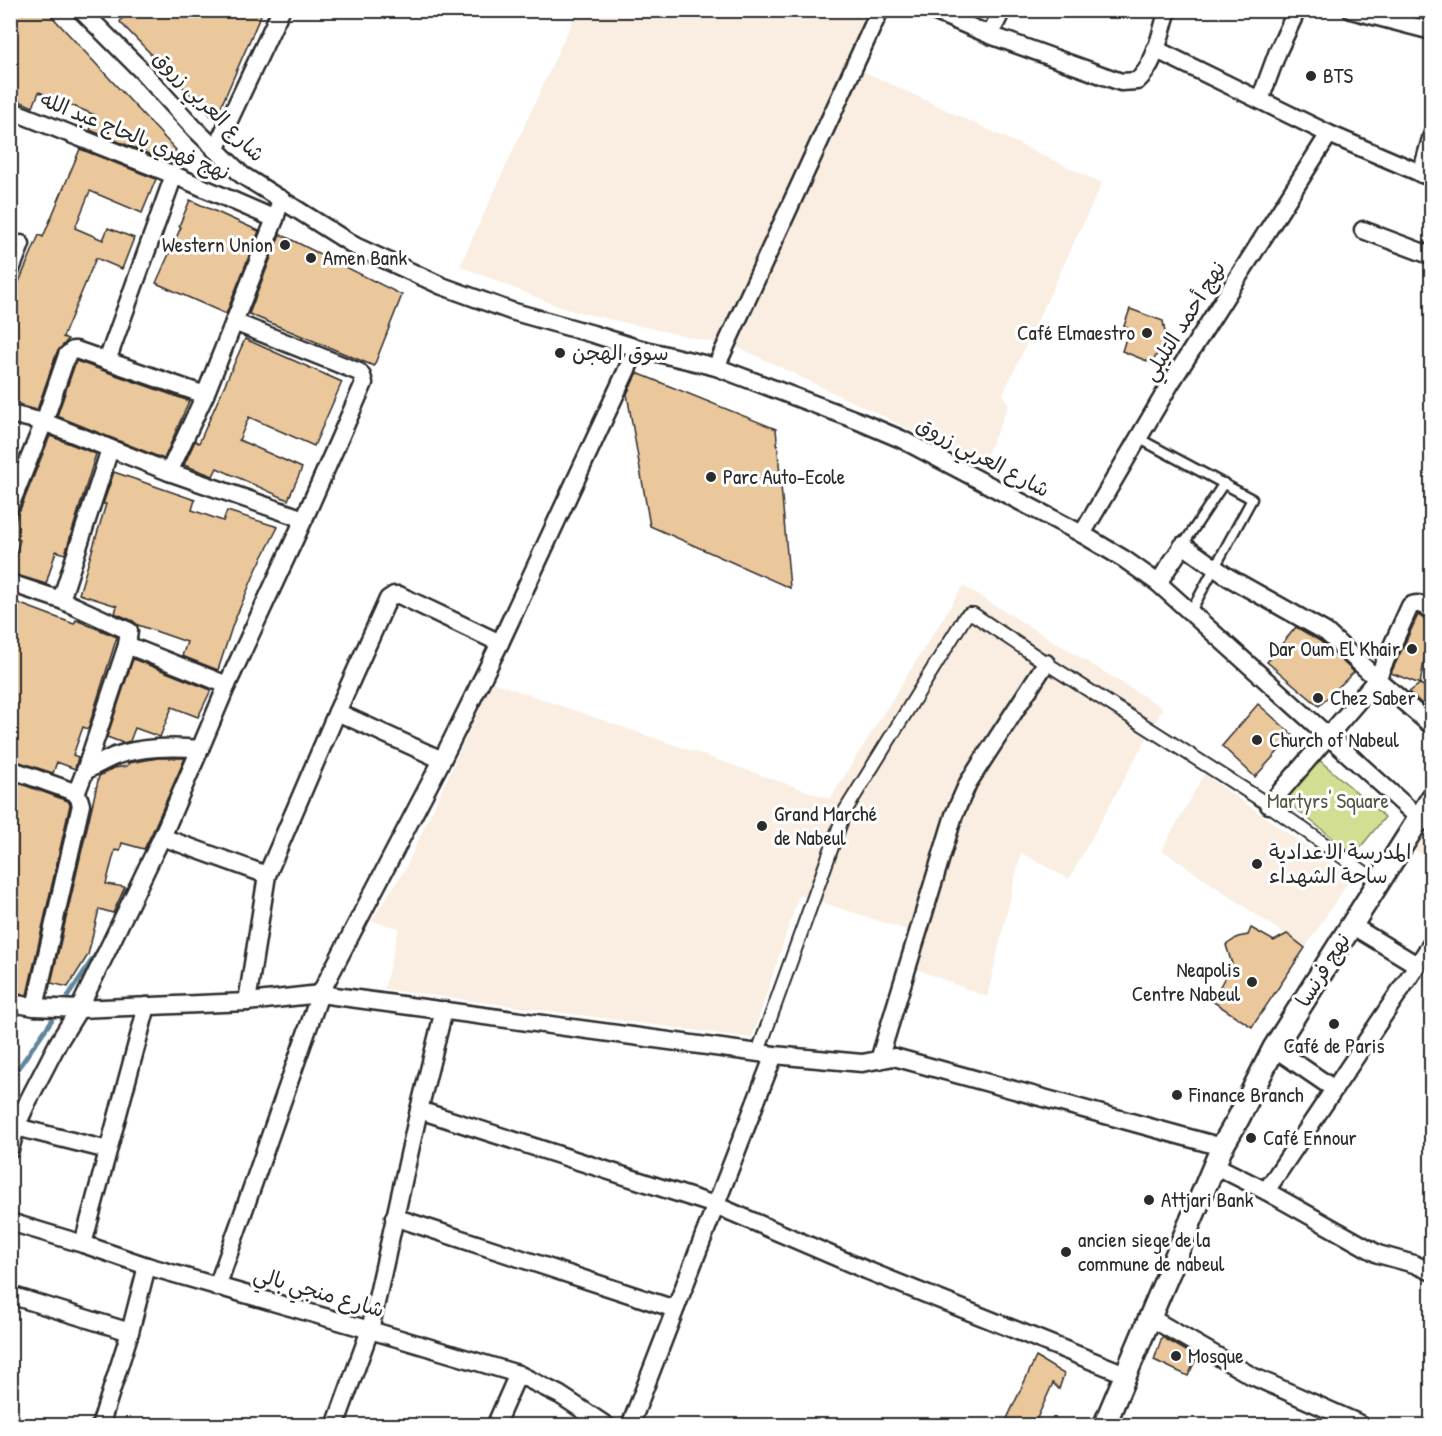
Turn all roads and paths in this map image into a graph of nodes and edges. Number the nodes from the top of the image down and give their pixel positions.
1 (81, 10) edge
2 (281, 10) edge
3 (931, 10) edge
4 (1002, 10) edge
5 (1168, 10) edge
6 (1297, 10) edge
7 (1351, 10) edge
8 (875, 12) edge
9 (1431, 31) edge
10 (990, 35) junction
11 (1155, 49) junction
12 (1260, 100) junction
13 (10, 110) edge
14 (1329, 134) junction
15 (1431, 135) edge
16 (215, 150) junction
17 (174, 175) junction
18 (1426, 176) edge
19 (281, 200) junction
20 (275, 219) junction
21 (1363, 230) dead end
22 (21, 244) dead end
23 (1431, 256) edge
24 (10, 272) edge
25 (234, 322) junction
26 (637, 348) junction
27 (106, 361) junction
28 (716, 367) junction
29 (205, 395) junction
30 (10, 414) edge
31 (44, 422) junction
32 (1138, 438) junction
33 (110, 449) junction
34 (170, 472) junction
35 (1224, 483) junction
36 (10, 506) edge
37 (304, 519) junction
38 (1082, 534) junction
39 (1183, 545) junction
40 (1215, 567) junction
41 (10, 583) edge
42 (1158, 583) junction
43 (61, 600) junction
44 (1431, 611) edge
45 (1190, 613) junction
46 (500, 643) junction
47 (127, 645) junction
48 (1046, 663) junction
49 (1377, 679) junction
50 (227, 685) junction
51 (337, 712) junction
52 (1431, 726) edge
53 (1328, 737) junction
54 (200, 749) junction
55 (442, 760) junction
56 (10, 770) edge
57 (85, 771) junction
58 (76, 794) junction
59 (1431, 798) edge
60 (1269, 805) junction
61 (1425, 820) edge
62 (162, 837) junction
63 (267, 875) junction
64 (1378, 882) junction
65 (1351, 925) junction
66 (1431, 942) edge
67 (1423, 963) edge
68 (320, 994) junction
69 (248, 1002) junction
70 (10, 1003) edge
71 (147, 1006) junction
72 (35, 1007) junction
73 (79, 1009) junction
74 (444, 1010) junction
75 (1274, 1048) junction
76 (766, 1054) junction
77 (879, 1060) junction
78 (1334, 1089) junction
79 (419, 1110) junction
80 (16, 1127) junction
81 (10, 1150) edge
82 (108, 1150) junction
83 (1218, 1156) junction
84 (1266, 1191) junction
85 (716, 1205) junction
86 (394, 1217) junction
87 (10, 1222) edge
88 (83, 1244) junction
89 (147, 1266) junction
90 (1431, 1272) edge
91 (217, 1287) junction
92 (10, 1295) edge
93 (675, 1309) junction
94 (1149, 1317) junction
95 (370, 1330) junction
96 (130, 1332) junction
97 (518, 1374) junction
98 (1125, 1374) junction
99 (1343, 1421) edge
100 (596, 1423) edge
101 (100, 1425) edge
102 (335, 1425) edge
103 (495, 1425) edge
104 (630, 1425) edge
105 (1104, 1425) edge
106 (1362, 1425) edge

1 - 16 street, شارع العربي زروق
2 - 16 street
3 - 10 street
4 - 10 street
5 - 11 street
6 - 12 street
7 - 9 street
8 - 28 street
10 - 11 street
11 - 12 street
12 - 14 street
13 - 17 street, نهج فهري بالحاج عبد الله
14 - 18 street
14 - 32 street, نهج أحمد التليلي
15 - 18 street
16 - 19 street, شارع العربي زروق
17 - 20 street, نهج فهري بالحاج عبد الله
17 - 27 street
19 - 20 street
19 - 26 street, شارع العربي زروق
20 - 25 street
21 - 23 street
22 - 24 street
25 - 29 street
25 - 37 street
26 - 28 street, شارع العربي زروق
26 - 46 street
27 - 29 street
27 - 31 street
28 - 38 street, شارع العربي زروق
29 - 34 street
30 - 31 street
31 - 33 street
31 - 36 street
32 - 35 lane
32 - 38 street, نهج أحمد التليلي
33 - 34 street
33 - 43 street
34 - 37 street
35 - 39 lane
35 - 40 lane
37 - 50 street
38 - 42 street, شارع العربي زروق
39 - 40 street
39 - 42 street
40 - 45 lane
40 - 49 street
41 - 43 street
42 - 45 street, شارع العربي زروق
43 - 47 street
44 - 49 street
45 - 53 street, شارع العربي زروق
46 - 51 street
46 - 55 street
47 - 50 street
47 - 57 street
48 - 60 street
48 - 76 street
48 - 77 street
49 - 52 street
49 - 53 street
50 - 54 street
51 - 55 street
51 - 63 street
53 - 60 street
53 - 61 street, شارع العربي زروق
54 - 57 street
54 - 62 street
55 - 68 street
56 - 58 street
57 - 58 street
58 - 72 street
59 - 61 street, نهج فرنسا
60 - 64 street
61 - 64 street, نهج فرنسا
62 - 63 street
62 - 73 street
63 - 69 street
64 - 65 street, نهج فرنسا
65 - 67 street
65 - 75 street, نهج فرنسا
66 - 67 street
67 - 78 street
68 - 69 street
68 - 74 street
68 - 91 street
69 - 71 street
70 - 72 street
71 - 73 street
71 - 82 street
72 - 73 street
73 - 80 street
74 - 76 street
74 - 79 street
75 - 78 street
75 - 83 street, نهج فرنسا
76 - 77 street
76 - 85 street
77 - 83 street
78 - 84 street
79 - 85 street
79 - 86 street
80 - 81 street
80 - 82 street
82 - 88 street
83 - 84 street
83 - 94 street, نهج فرنسا
84 - 90 street
85 - 93 street
85 - 98 street
86 - 93 street
86 - 95 street
87 - 88 street, شارع منجي بالي
88 - 89 street, شارع منجي بالي
89 - 91 street, شارع منجي بالي
89 - 96 street
91 - 95 street, شارع منجي بالي
92 - 96 street
93 - 104 street
94 - 98 street, نهج فرنسا
94 - 99 street
95 - 97 street, شارع منجي بالي
95 - 102 street
96 - 101 street
97 - 100 street, شارع منجي بالي
97 - 103 street
98 - 105 street, نهج فرنسا
99 - 106 street

